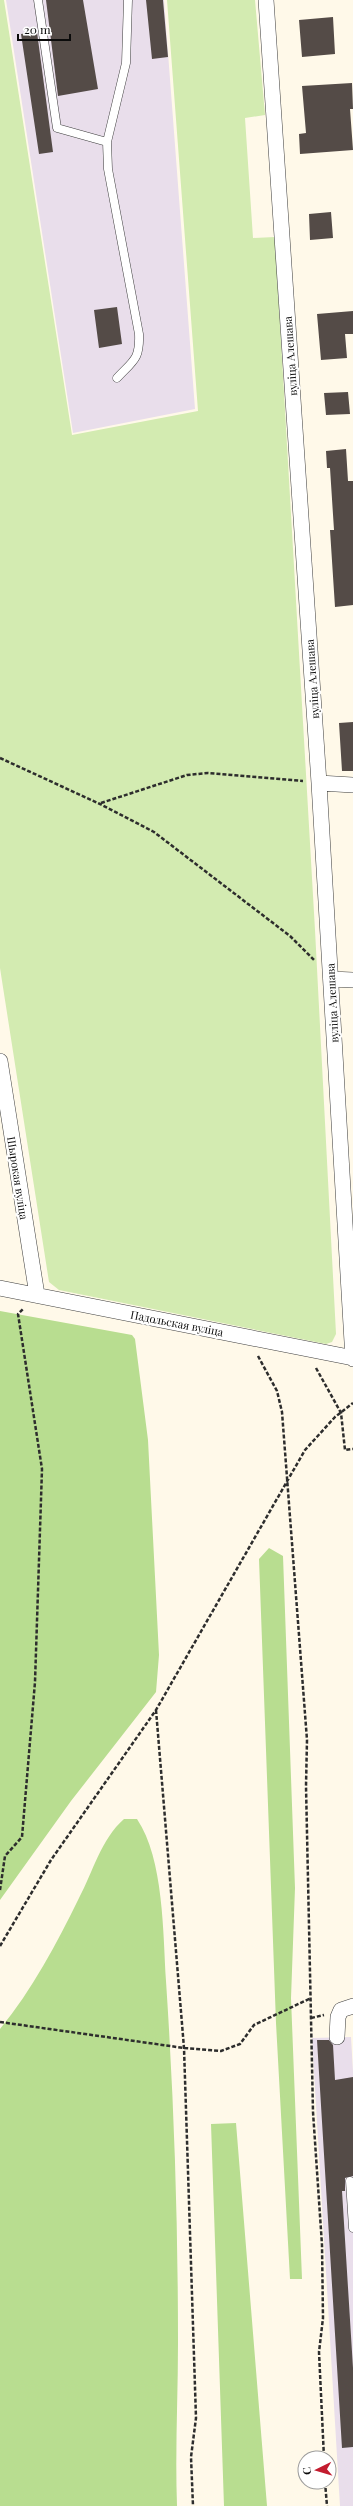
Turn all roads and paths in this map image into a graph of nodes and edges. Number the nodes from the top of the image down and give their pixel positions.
1 (38, 0) edge
2 (128, 0) edge
3 (266, 0) edge
4 (107, 142) junction
5 (117, 378) dead end
6 (0, 758) edge
7 (319, 783) junction
8 (353, 785) edge
9 (100, 804) junction
10 (331, 979) junction
11 (353, 980) edge
12 (0, 1062) edge
13 (350, 1248) edge
14 (0, 1288) edge
15 (37, 1295) junction
16 (18, 1307) dead end
17 (24, 1308) junction
18 (32, 1309) dead end
19 (243, 1336) junction
20 (353, 1359) edge
21 (312, 1361) dead end
22 (353, 1403) edge
23 (341, 1413) junction
24 (353, 1449) edge
25 (289, 1481) junction
26 (156, 1710) junction
27 (0, 1890) edge
28 (0, 1946) edge
29 (311, 1998) junction
30 (353, 2006) edge
31 (0, 2022) edge
32 (337, 2037) dead end
33 (184, 2048) junction
34 (350, 2180) dead end
35 (353, 2228) edge
36 (324, 2450) edge
37 (325, 2490) edge
38 (194, 2506) edge
39 (326, 2506) edge

1 - 4 lane
2 - 4 lane
3 - 7 street, вуліца Алешава
4 - 5 lane
6 - 9 path
7 - 8 street
7 - 9 path
7 - 10 street, вуліца Алешава
9 - 10 path
10 - 11 street
10 - 13 street, вуліца Алешава
12 - 15 street, Шырокая вуліца
13 - 20 street, вуліца Алешава
14 - 15 street, Падольская вуліца
15 - 17 path
15 - 19 street, Падольская вуліца
16 - 17 path
17 - 18 path
17 - 27 path
19 - 20 street, Падольская вуліца
19 - 25 path
21 - 23 path
22 - 23 path
23 - 24 path
23 - 25 path
25 - 26 path
25 - 29 path
26 - 28 path
26 - 33 path
29 - 33 path
29 - 36 path
30 - 32 street
31 - 33 path
33 - 38 path
34 - 35 lane
37 - 39 path

